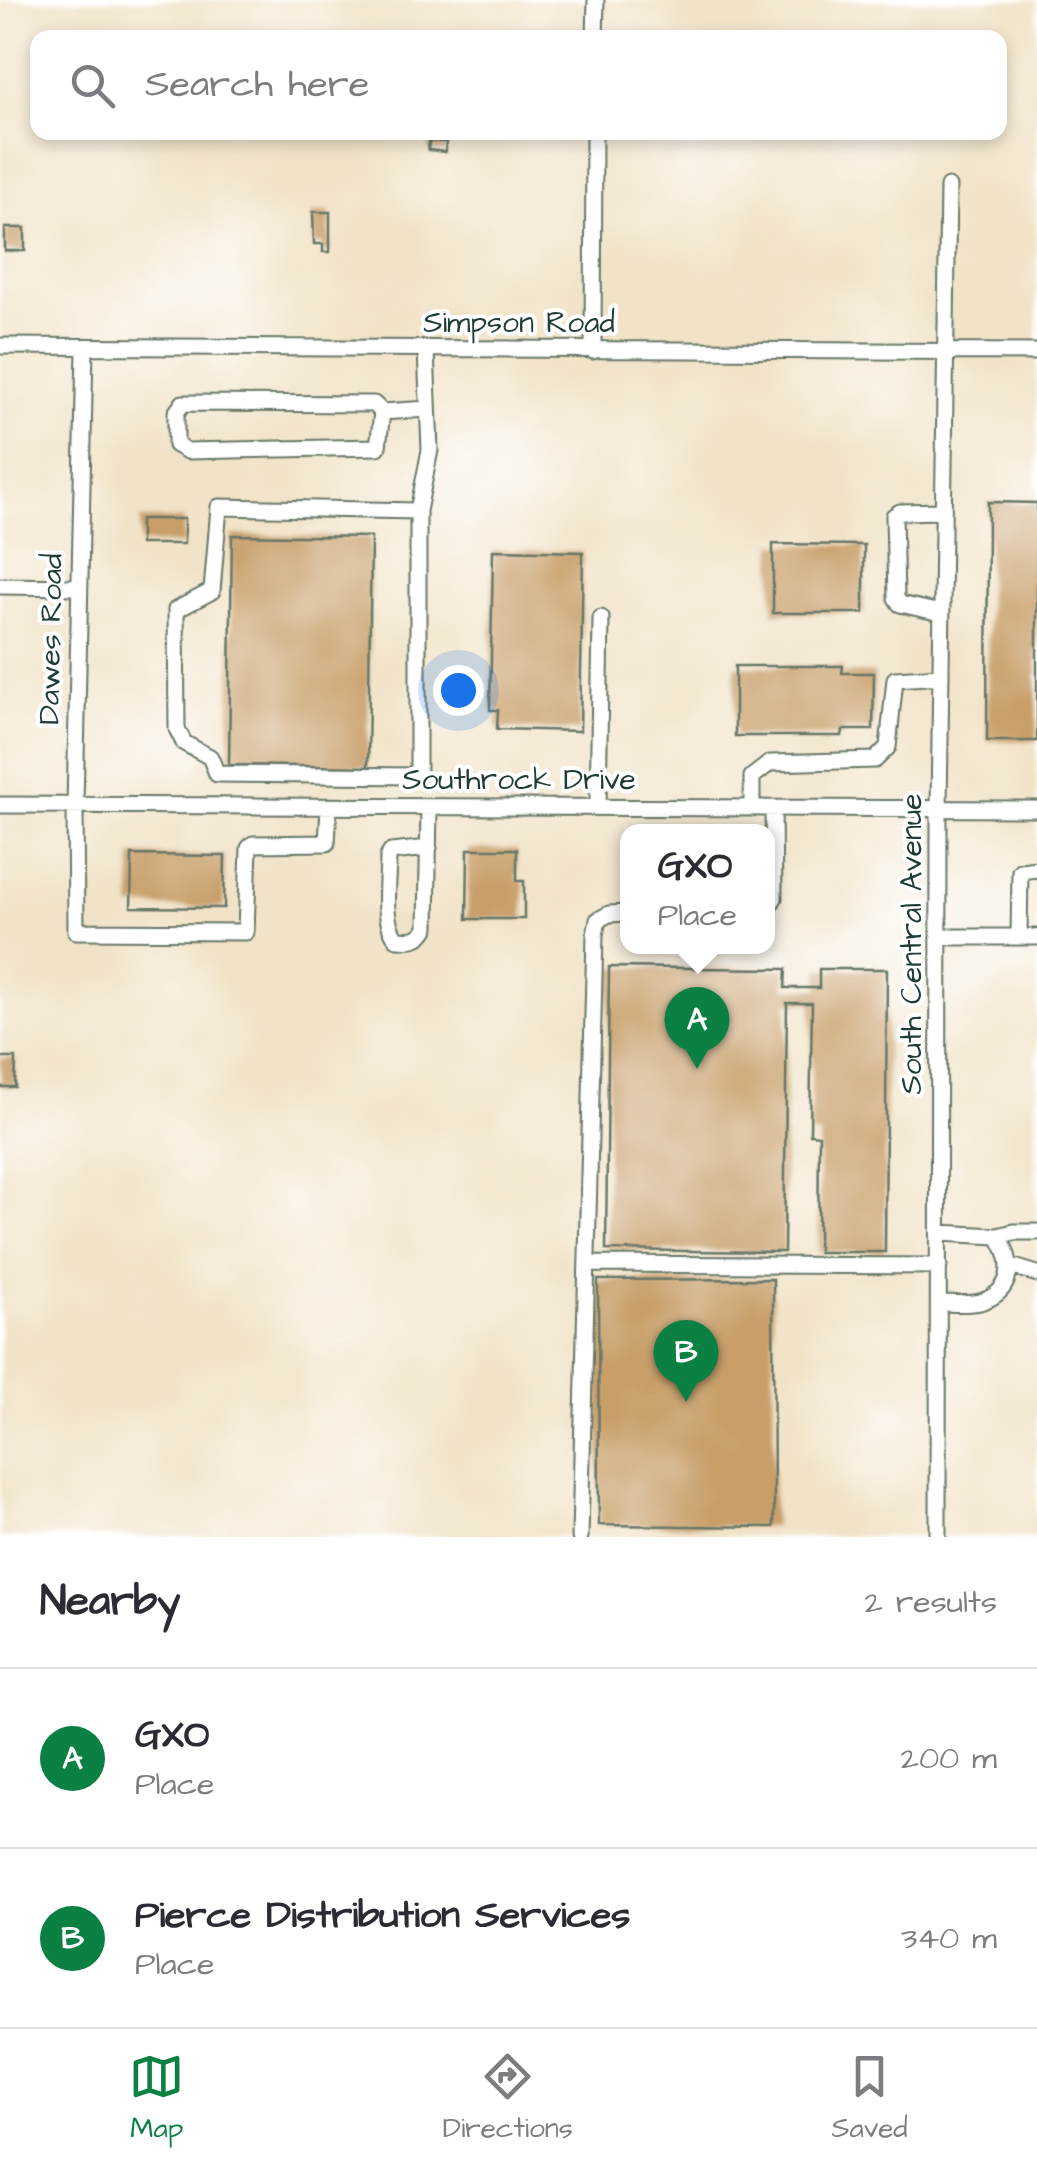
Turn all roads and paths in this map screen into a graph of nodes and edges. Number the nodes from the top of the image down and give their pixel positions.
1 (596, 0) edge
2 (595, 30) edge
3 (594, 140) edge
4 (948, 186) dead end
5 (0, 346) edge
6 (85, 348) junction
7 (426, 350) junction
8 (592, 351) junction
9 (944, 351) junction
10 (1037, 352) edge
11 (428, 409) junction
12 (382, 412) junction
13 (418, 511) junction
14 (943, 512) junction
15 (0, 586) edge
16 (80, 587) junction
17 (941, 613) junction
18 (601, 618) dead end
19 (941, 676) junction
20 (0, 805) edge
21 (75, 806) junction
22 (329, 807) junction
23 (430, 807) junction
24 (598, 808) junction
25 (752, 808) junction
26 (773, 808) junction
27 (939, 808) junction
28 (1037, 809) edge
29 (773, 824) edge
30 (429, 848) junction
31 (1037, 869) edge
32 (620, 913) edge
33 (939, 937) junction
34 (1019, 937) junction
35 (1037, 937) edge
36 (1037, 1232) edge
37 (938, 1233) junction
38 (998, 1236) junction
39 (588, 1264) junction
40 (938, 1266) junction
41 (1012, 1266) junction
42 (1037, 1274) edge
43 (938, 1304) junction
44 (580, 1537) edge
45 (938, 1537) edge

1 - 2 street
3 - 8 street
4 - 9 street, South Central Avenue
5 - 6 street, Simpson Road
6 - 7 street, Simpson Road
6 - 16 street, Dawes Road
7 - 8 street, Simpson Road
7 - 11 street
8 - 9 street, Simpson Road
9 - 10 street, Simpson Road
9 - 14 street, South Central Avenue
11 - 12 street
11 - 13 street
12 - 12 street
13 - 13 street
14 - 17 street, South Central Avenue
14 - 17 street
15 - 16 street
16 - 21 street, Dawes Road
17 - 19 street, South Central Avenue
18 - 24 street
19 - 25 street
19 - 27 street, South Central Avenue
20 - 21 street, Southrock Drive
21 - 22 street, Southrock Drive
21 - 22 street, Dawes Road
22 - 23 street, Southrock Drive
23 - 24 street, Southrock Drive
23 - 30 street
24 - 25 street, Southrock Drive
25 - 26 street, Southrock Drive
26 - 27 street, Southrock Drive
26 - 29 street
27 - 28 street, Southrock Drive
27 - 33 street, South Central Avenue
30 - 30 street
31 - 34 street
32 - 39 street
33 - 34 street
33 - 37 street, South Central Avenue
34 - 35 street
36 - 38 street
37 - 38 street
37 - 40 street, South Central Avenue
38 - 41 street
39 - 40 street
39 - 44 street
40 - 43 street, South Central Avenue
41 - 42 street
41 - 43 street
43 - 45 street, South Central Avenue

